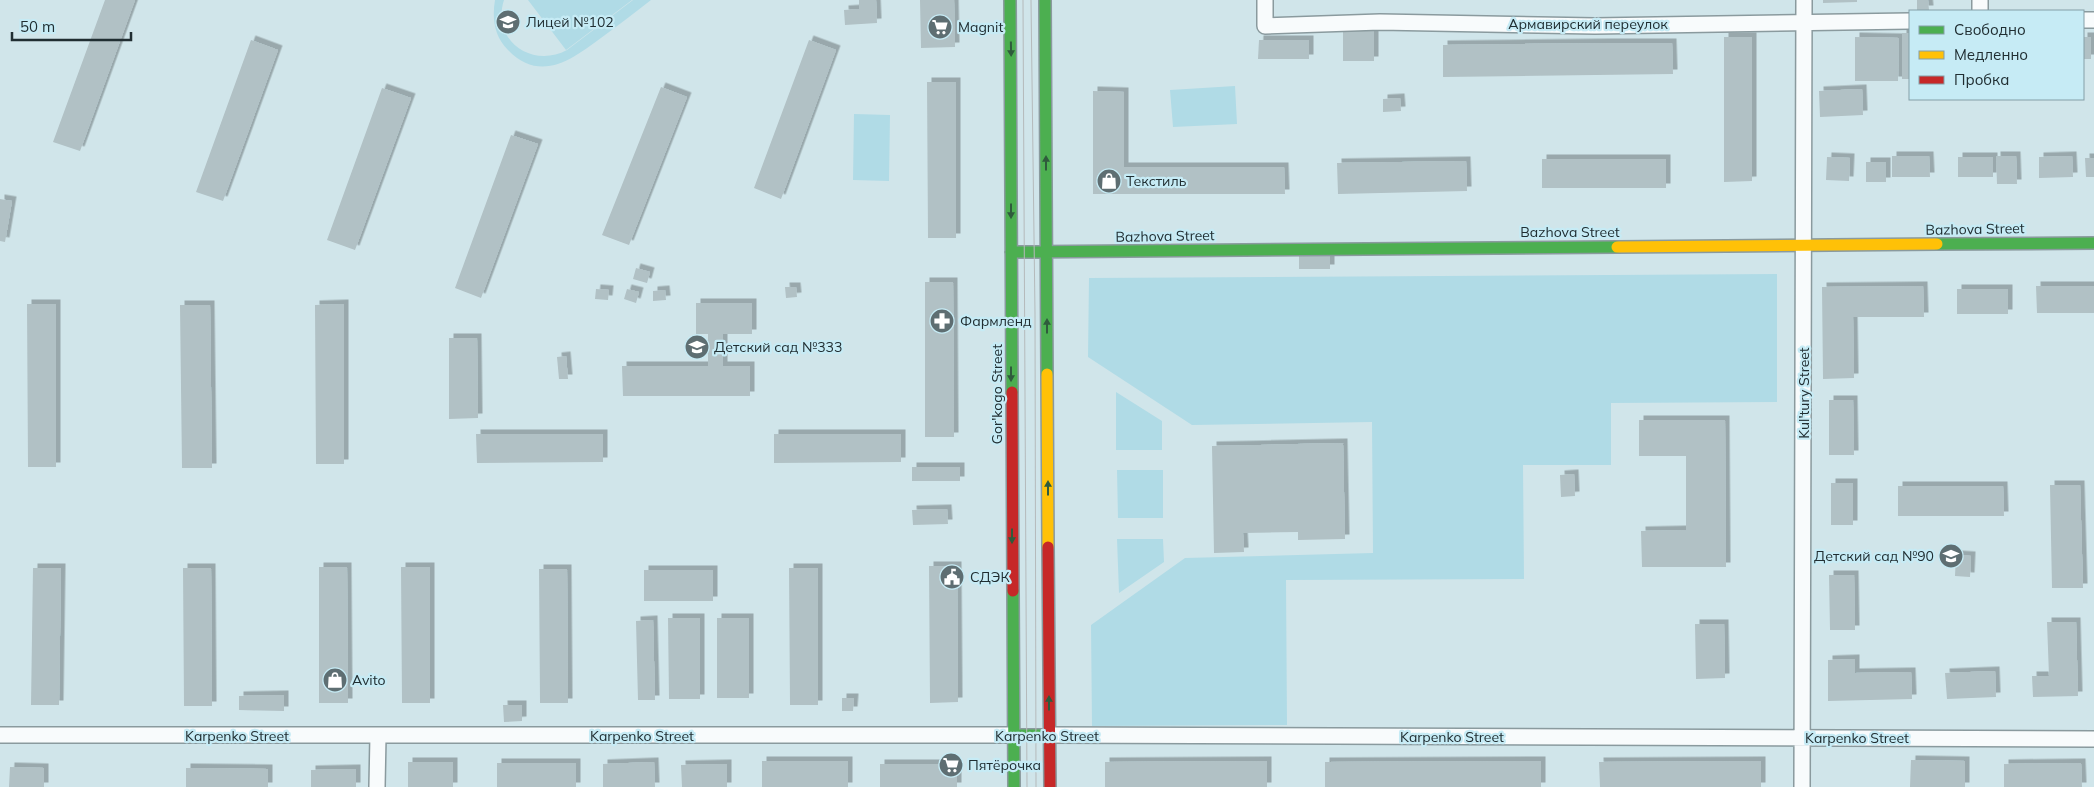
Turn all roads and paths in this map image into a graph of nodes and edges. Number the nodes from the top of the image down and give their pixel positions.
1 (1010, 0) edge
2 (1045, 0) edge
3 (1265, 0) edge
4 (1804, 0) edge
5 (1804, 21) junction
6 (1909, 21) edge
7 (2094, 243) edge
8 (1804, 245) junction
9 (1011, 252) junction
10 (1046, 252) junction
11 (0, 735) edge
12 (1014, 735) junction
13 (1050, 735) junction
14 (378, 736) junction
15 (1802, 738) junction
16 (2094, 739) edge
17 (378, 787) edge
18 (1014, 787) edge
19 (1050, 787) edge
20 (1802, 787) edge

1 -> 9 main road, Gor'kogo Street
10 -> 2 main road
3 - 5 street, Армавирский переулок
4 - 5 street, Kul'tury Street
5 - 6 street, Армавирский переулок
5 - 8 street, Kul'tury Street
7 - 8 main road, Bazhova Street
8 - 10 main road, Bazhova Street
8 - 15 street, Kul'tury Street
9 - 10 main road, Bazhova Street
9 -> 12 main road, Gor'kogo Street
13 -> 10 main road
11 - 14 street, Karpenko Street
12 - 13 main road, Karpenko Street
12 - 14 street, Karpenko Street
12 - 18 main road, Gor'kogo Street
13 - 15 street, Karpenko Street
13 - 19 main road
14 - 17 street
15 - 16 street, Karpenko Street
15 - 20 street, Kul'tury Street

